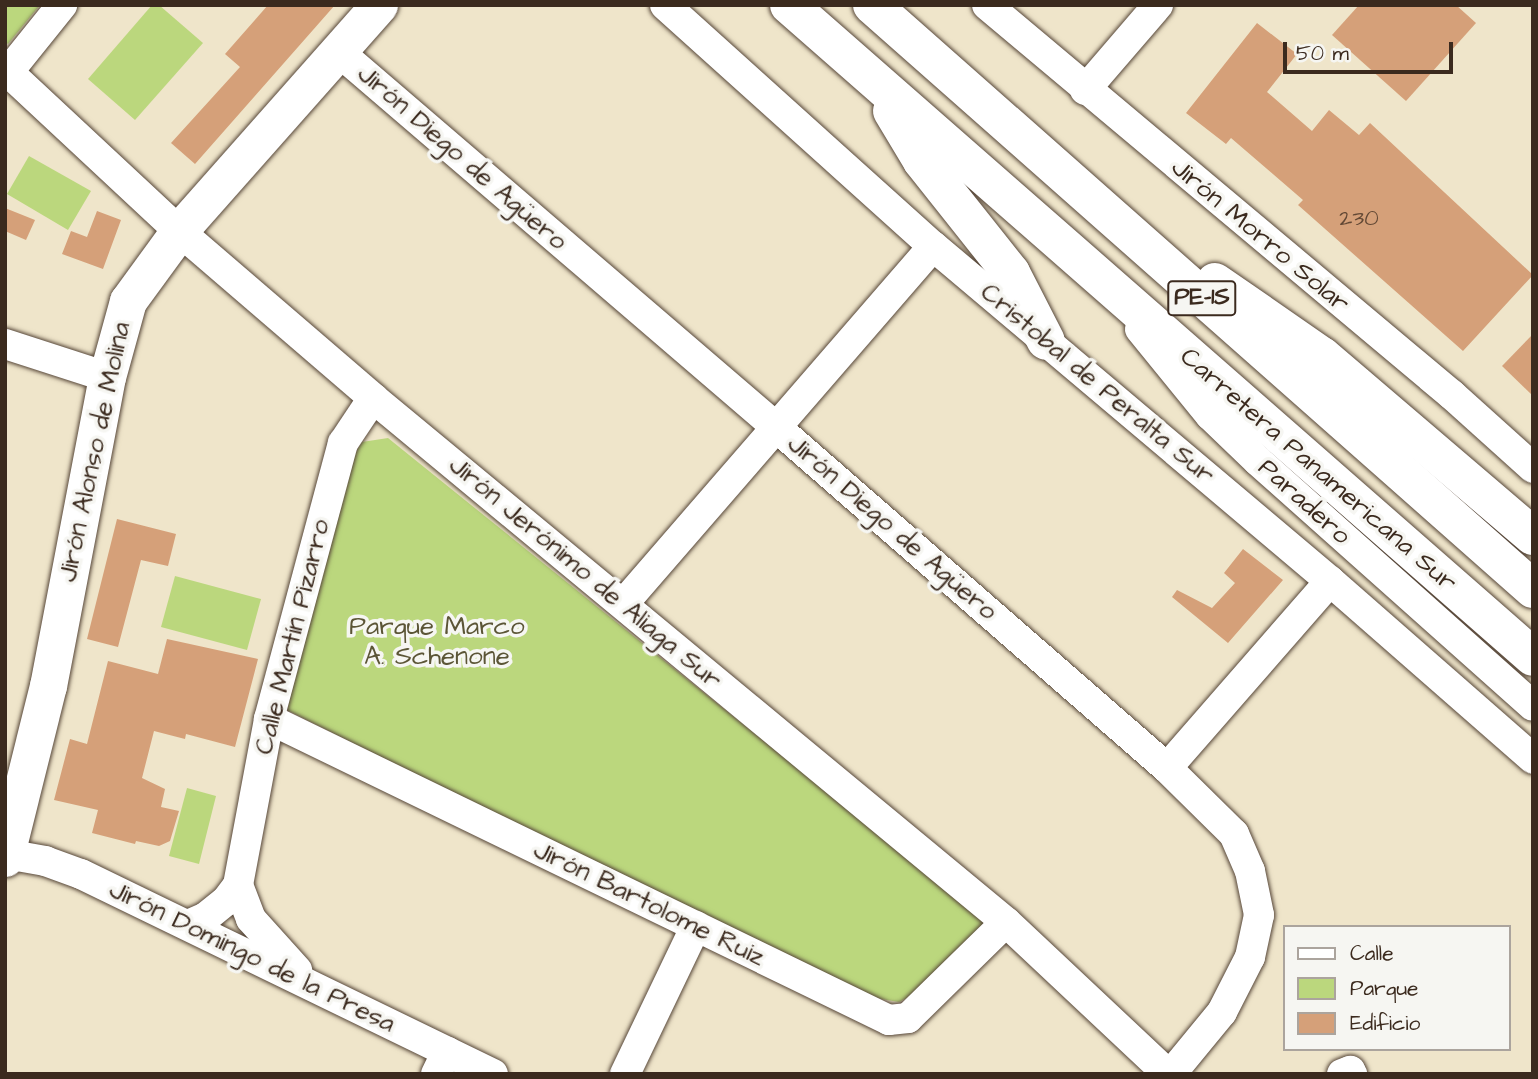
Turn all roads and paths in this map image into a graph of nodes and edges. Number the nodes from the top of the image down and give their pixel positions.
1 (62, 5) edge
2 (379, 5) edge
3 (665, 5) edge
4 (789, 5) edge
5 (872, 5) edge
6 (910, 5) edge
7 (987, 5) edge
8 (1158, 5) edge
9 (339, 52) junction
10 (7, 70) edge
11 (873, 79) junction
12 (1085, 90) junction
13 (1028, 145) junction
14 (1061, 174) junction
15 (179, 230) junction
16 (933, 246) junction
17 (1097, 277) junction
18 (1046, 341) junction
19 (5, 344) edge
20 (107, 377) junction
21 (373, 398) junction
22 (776, 427) junction
23 (1533, 468) edge
24 (1533, 536) edge
25 (1330, 581) junction
26 (1533, 589) edge
27 (624, 603) junction
28 (1533, 657) edge
29 (1533, 706) edge
30 (269, 719) junction
31 (1533, 759) edge
32 (1167, 768) junction
33 (6, 856) edge
34 (238, 886) junction
35 (1006, 922) junction
36 (188, 925) junction
37 (696, 926) junction
38 (307, 982) junction
39 (441, 1063) edge
40 (494, 1074) edge
41 (625, 1074) edge
42 (1170, 1074) edge
43 (1342, 1074) edge
44 (1352, 1074) edge

1 - 10 street
2 - 9 main road, Jirón Alonso de Molina
3 - 16 street, Cristobal de Peralta Sur
4 - 11 highway, Carretera Panamericana Sur / PE-1S
5 - 13 highway, Carretera Panamericana Sur / PE-1S
6 - 13 highway
7 - 12 street, Jirón Morro Solar
8 - 12 street
9 - 15 main road, Jirón Alonso de Molina
9 - 22 street, Jirón Diego de Agüero
10 - 15 street, Jirón Jerónimo de Aliaga Sur
11 - 17 highway, Carretera Panamericana Sur / PE-1S
11 - 18 highway
12 - 23 street, Jirón Morro Solar
13 - 14 highway, Carretera Panamericana Sur / PE-1S
14 - 24 highway
14 - 26 highway, Carretera Panamericana Sur / PE-1S
15 - 20 main road, Jirón Alonso de Molina
15 - 21 street, Jirón Jerónimo de Aliaga Sur
16 - 18 street, Cristobal de Peralta Sur
16 - 22 street
17 - 28 highway, Carretera Panamericana Sur / PE-1S
17 - 29 street, Paradero
18 - 25 street, Cristobal de Peralta Sur
19 - 20 street
20 - 33 main road, Jirón Alonso de Molina
21 - 27 street, Jirón Jerónimo de Aliaga Sur
21 - 30 street, Calle Martín Pizarro
22 - 27 street
22 - 32 street, Jirón Diego de Agüero
25 - 31 street, Cristobal de Peralta Sur
25 - 32 street
27 - 35 street, Jirón Jerónimo de Aliaga Sur
30 - 34 street, Calle Martín Pizarro
30 - 37 street, Jirón Bartolome Ruiz
32 - 42 street, Jirón Diego de Agüero
33 - 36 street, Jirón Domingo de la Presa
34 - 36 street
34 - 38 street
35 - 37 street, Jirón Bartolome Ruiz
35 - 42 street, Jirón Jerónimo de Aliaga Sur
36 - 38 street, Jirón Domingo de la Presa
37 - 41 street
38 - 39 street, Jirón Domingo de la Presa
39 - 40 street, Jirón Domingo de la Presa
43 - 44 street

